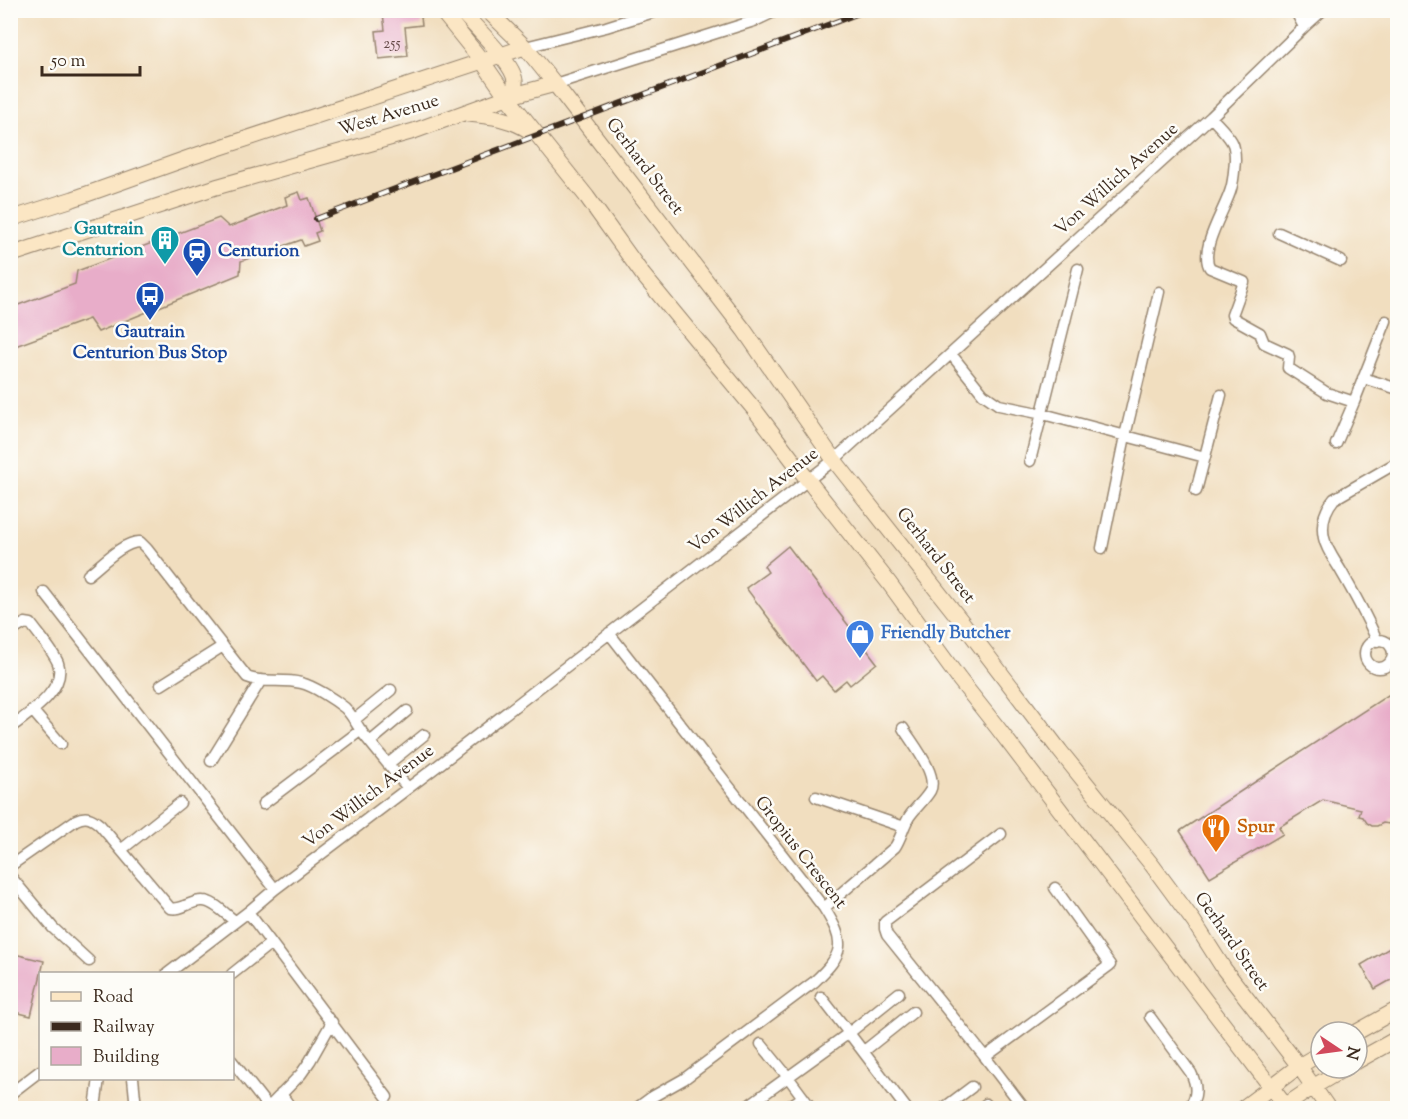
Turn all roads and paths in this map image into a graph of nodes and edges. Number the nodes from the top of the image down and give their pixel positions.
1 (441, 10) edge
2 (460, 10) edge
3 (487, 10) edge
4 (660, 10) edge
5 (778, 10) edge
6 (1295, 10) edge
7 (1323, 10) edge
8 (1304, 27) junction
9 (525, 46) junction
10 (500, 54) junction
11 (482, 61) junction
12 (555, 84) junction
13 (507, 97) junction
14 (464, 114) junction
15 (1211, 117) junction
16 (540, 138) junction
17 (10, 219) edge
18 (1279, 233) dead end
19 (10, 255) edge
20 (1341, 261) dead end
21 (1078, 269) dead end
22 (1160, 292) dead end
23 (1386, 321) dead end
24 (951, 354) junction
25 (1364, 378) junction
26 (1398, 389) edge
27 (1221, 394) dead end
28 (1353, 402) junction
29 (1043, 414) junction
30 (1125, 436) junction
31 (1336, 444) dead end
32 (1205, 457) junction
33 (834, 460) junction
34 (1030, 460) dead end
35 (1398, 462) edge
36 (807, 479) junction
37 (1196, 491) dead end
38 (1102, 548) dead end
39 (88, 575) dead end
40 (44, 592) dead end
41 (10, 632) edge
42 (609, 633) junction
43 (1377, 641) dead end
44 (223, 646) junction
45 (261, 680) junction
46 (162, 686) dead end
47 (391, 690) dead end
48 (32, 710) junction
49 (407, 711) dead end
50 (354, 720) junction
51 (10, 728) edge
52 (903, 728) dead end
53 (361, 730) junction
54 (424, 735) dead end
55 (370, 742) junction
56 (61, 744) dead end
57 (211, 761) dead end
58 (388, 764) junction
59 (408, 788) junction
60 (816, 796) dead end
61 (180, 803) dead end
62 (263, 804) dead end
63 (904, 827) junction
64 (1001, 834) dead end
65 (121, 850) junction
66 (10, 866) edge
67 (10, 876) edge
68 (1055, 888) dead end
69 (275, 889) junction
70 (824, 908) junction
71 (248, 912) junction
72 (235, 921) junction
73 (271, 943) junction
74 (89, 961) dead end
75 (170, 972) edge
76 (234, 972) edge
77 (899, 993) dead end
78 (821, 998) dead end
79 (1398, 1009) edge
80 (913, 1012) dead end
81 (1150, 1017) dead end
82 (332, 1022) junction
83 (1369, 1025) edge
84 (849, 1033) junction
85 (1398, 1038) edge
86 (761, 1044) dead end
87 (864, 1051) junction
88 (1369, 1054) edge
89 (985, 1057) junction
90 (1309, 1060) edge
91 (234, 1064) edge
92 (1299, 1066) junction
93 (39, 1072) edge
94 (788, 1077) junction
95 (99, 1080) edge
96 (133, 1080) edge
97 (1330, 1080) edge
98 (972, 1087) dead end
99 (1271, 1087) junction
100 (10, 1094) edge
101 (281, 1094) junction
102 (387, 1097) dead end
103 (803, 1097) junction
104 (1308, 1097) edge
105 (95, 1108) edge
106 (136, 1108) edge
107 (268, 1108) edge
108 (291, 1108) edge
109 (637, 1108) edge
110 (745, 1108) edge
111 (787, 1108) edge
112 (811, 1108) edge
113 (906, 1108) edge
114 (944, 1108) edge
115 (1024, 1108) edge
116 (1188, 1108) edge
117 (1244, 1108) edge
118 (1285, 1108) edge
119 (1328, 1108) edge

1 - 11 street
2 - 10 street
3 - 9 street, Gerhard Street
4 - 9 street, West Avenue
5 - 12 street, West Avenue
6 - 8 street
7 - 8 street, Von Willich Avenue
8 - 15 street, Von Willich Avenue
9 - 10 street, West Avenue
9 - 12 street, Gerhard Street
10 - 11 street, West Avenue
10 - 13 street
11 - 13 street
11 - 17 street, West Avenue
12 - 13 street, West Avenue
12 - 33 street, Gerhard Street
13 - 14 street, West Avenue
13 - 16 street
14 - 16 street
14 - 19 street, West Avenue
15 - 24 street, Von Willich Avenue
15 - 28 street
16 - 36 street
18 - 20 street
21 - 29 street
22 - 30 street
23 - 25 street
24 - 29 street
24 - 33 street, Von Willich Avenue
25 - 26 street
25 - 28 street
27 - 32 street
28 - 31 street
29 - 30 street
29 - 34 street
30 - 32 street
30 - 38 street
32 - 37 street
33 - 36 street, Von Willich Avenue
33 - 92 street, Gerhard Street
35 - 43 street
36 - 42 street, Von Willich Avenue
36 - 99 street
39 - 44 street
40 - 69 street
41 - 48 street
42 - 59 street, Von Willich Avenue
42 - 70 street, Gropius Crescent
44 - 45 street
44 - 46 street
45 - 50 street
45 - 57 street
47 - 50 street
48 - 51 street
48 - 56 street
49 - 55 street
50 - 53 street
52 - 63 street
53 - 55 street
53 - 62 street
54 - 58 street
55 - 58 street
58 - 59 street
59 - 69 street, Von Willich Avenue
60 - 63 street
61 - 65 street
63 - 70 street
64 - 89 street
65 - 66 street
65 - 72 street
67 - 74 street
68 - 89 street
69 - 71 street, Von Willich Avenue
70 - 109 street, Gropius Crescent
71 - 72 street, Von Willich Avenue
71 - 73 street
72 - 75 street, Von Willich Avenue
73 - 76 street
73 - 82 street
77 - 84 street
78 - 84 street
79 - 83 street
80 - 87 street
81 - 116 street
82 - 101 street
82 - 102 street
84 - 87 street
84 - 94 street
85 - 88 street
86 - 94 street
87 - 113 street
89 - 115 street
90 - 92 street
91 - 107 street
92 - 99 street
92 - 104 street, Gerhard Street
93 - 100 street
94 - 103 street
94 - 110 street
95 - 105 street
96 - 106 street
97 - 104 street
98 - 114 street
99 - 117 street
99 - 118 street
101 - 107 street
101 - 108 street
103 - 111 street
103 - 112 street
104 - 118 street
104 - 119 street, Gerhard Street

